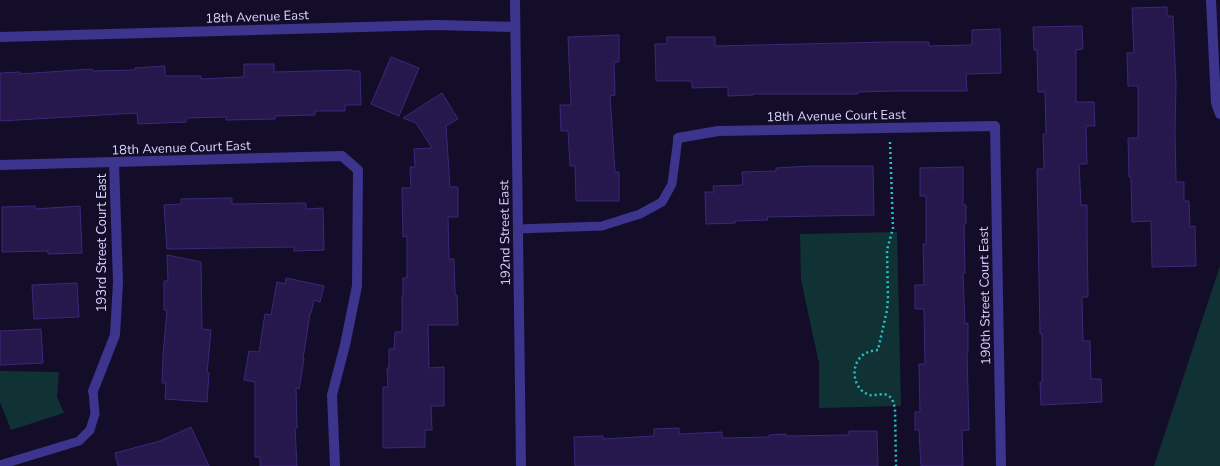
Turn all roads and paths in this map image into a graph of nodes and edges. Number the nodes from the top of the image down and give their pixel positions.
1 (515, 0) edge
2 (1211, 0) edge
3 (515, 27) junction
4 (0, 37) edge
5 (1220, 114) edge
6 (995, 126) joint
7 (890, 128) junction
8 (678, 138) joint
9 (114, 162) junction
10 (0, 165) edge
11 (518, 229) junction
12 (93, 391) joint
13 (0, 464) edge
14 (334, 466) edge
15 (521, 466) edge
16 (896, 466) edge
17 (1001, 466) edge

1 - 3 street, 192nd Street East
2 - 5 street
3 - 4 street, 18th Avenue East
3 - 11 street, 192nd Street East
6 - 7 street, 18th Avenue Court East
6 - 17 street, 190th Street Court East
7 - 8 street, 18th Avenue Court East
7 - 16 path
8 - 11 lane
9 - 10 street, 18th Avenue Court East
9 - 12 street, 193rd Street Court East
9 - 14 street, 18th Avenue Court East
11 - 15 street, 192nd Street East
12 - 13 lane

